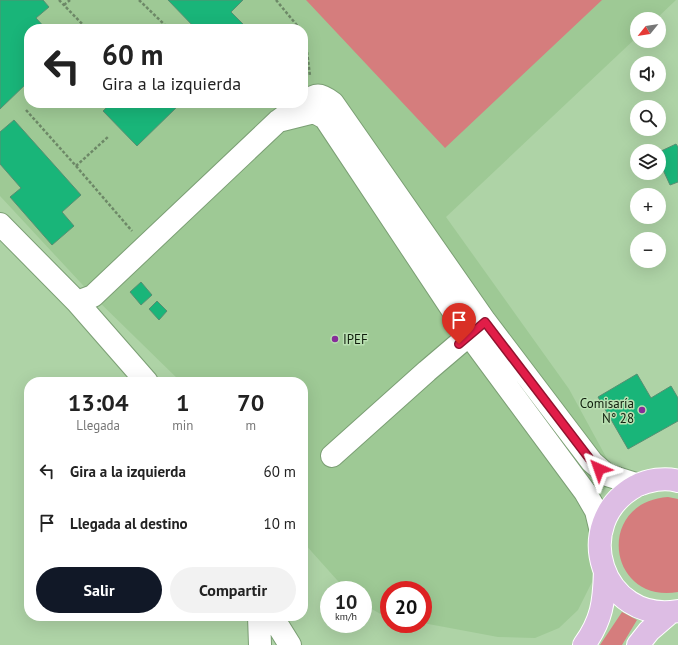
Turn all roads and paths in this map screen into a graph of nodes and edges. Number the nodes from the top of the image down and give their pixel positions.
1 (59, 0) edge
2 (70, 0) edge
3 (139, 0) edge
4 (276, 0) edge
5 (64, 5) junction
6 (82, 24) edge
7 (164, 24) edge
8 (296, 24) edge
9 (308, 100) edge
10 (295, 108) edge
11 (26, 110) dead end
12 (278, 121) junction
13 (109, 136) dead end
14 (76, 166) junction
15 (0, 224) edge
16 (145, 247) junction
17 (77, 302) junction
18 (477, 328) junction
19 (143, 377) edge
20 (332, 456) dead end
21 (678, 465) edge
22 (669, 480) edge
23 (639, 484) junction
24 (601, 532) junction
25 (605, 572) junction
26 (674, 612) edge
27 (259, 621) edge
28 (275, 621) edge
29 (260, 645) edge
30 (290, 645) edge
31 (584, 645) edge
32 (638, 645) edge

1 - 5 path
2 - 5 path
3 - 7 path
4 - 8 path
5 - 6 path
9 - 18 lane
10 - 12 lane
11 - 14 path
12 - 16 lane
12 - 18 lane
13 - 14 path
14 - 16 path
15 - 17 lane
16 - 17 lane
17 - 19 lane
18 - 20 lane
18 - 23 lane
18 - 24 lane
21 - 22 main road
22 - 23 main road
23 - 24 main road
24 - 25 main road
25 - 26 main road
25 - 31 main road
26 - 32 main road
27 - 29 lane
28 - 30 lane

